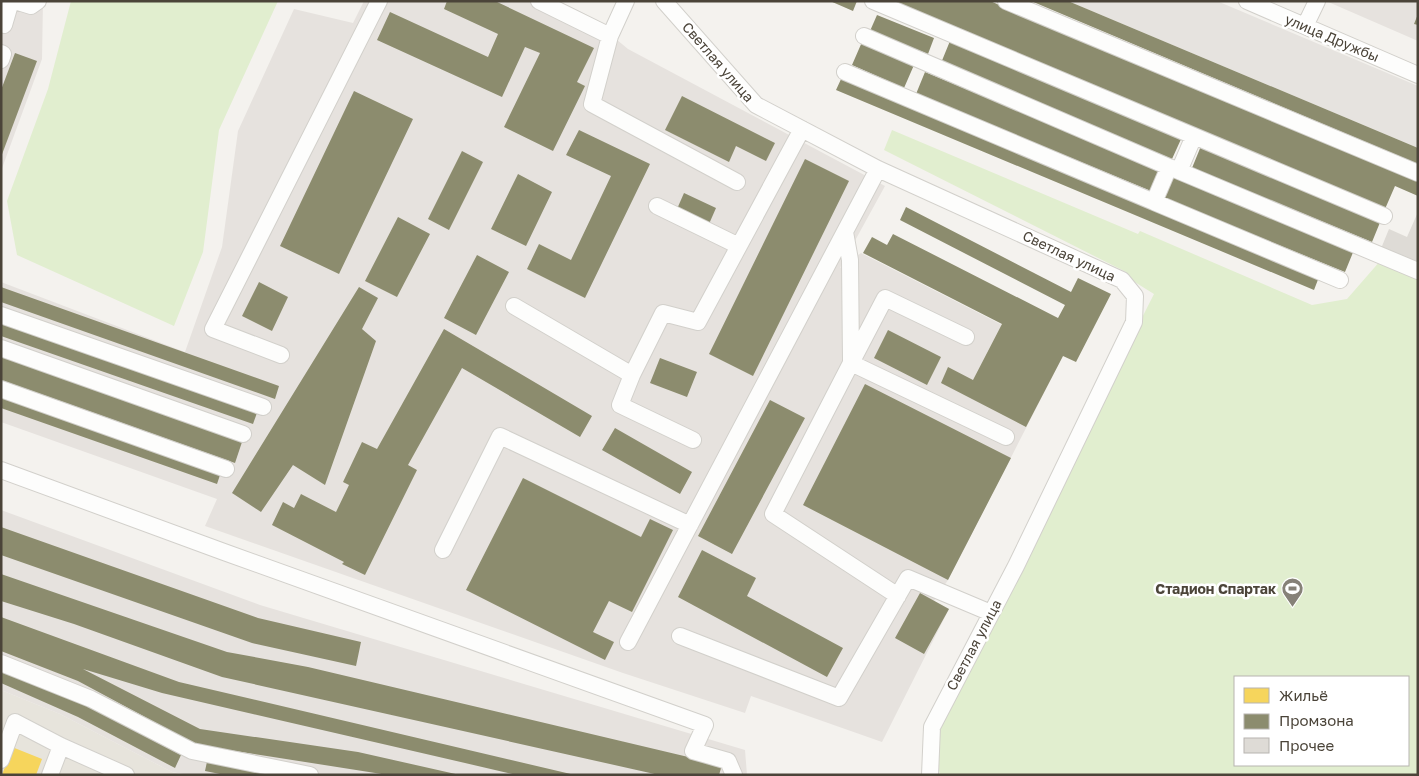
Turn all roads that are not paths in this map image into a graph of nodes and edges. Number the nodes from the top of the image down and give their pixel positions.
1 (11, 1) edge
2 (15, 1) edge
3 (38, 1) edge
4 (379, 1) edge
5 (539, 1) edge
6 (626, 1) edge
7 (664, 1) edge
8 (873, 1) edge
9 (1006, 1) edge
10 (1247, 1) edge
11 (1316, 1) edge
12 (1, 24) edge
13 (1305, 26) junction
14 (610, 36) junction
15 (864, 36) dead end
16 (1, 53) edge
17 (1, 60) edge
18 (845, 72) dead end
19 (1418, 74) edge
20 (802, 129) junction
21 (1194, 136) junction
22 (878, 169) junction
23 (1174, 169) junction
24 (1418, 173) edge
25 (737, 182) dead end
26 (1154, 202) junction
27 (657, 206) dead end
28 (1384, 216) dead end
29 (845, 232) junction
30 (739, 246) junction
31 (1418, 271) edge
32 (1340, 280) dead end
33 (514, 306) dead end
34 (1, 315) edge
35 (966, 337) dead end
36 (1, 348) edge
37 (281, 355) dead end
38 (851, 363) junction
39 (632, 375) junction
40 (1, 389) edge
41 (263, 407) dead end
42 (242, 434) dead end
43 (1006, 438) dead end
44 (693, 440) dead end
45 (226, 469) dead end
46 (1, 470) edge
47 (690, 525) junction
48 (443, 550) dead end
49 (898, 596) junction
50 (991, 613) junction
51 (680, 636) dead end
52 (628, 642) dead end
53 (1, 663) edge
54 (8, 720) edge
55 (61, 746) junction
56 (1, 760) edge
57 (50, 775) edge
58 (126, 775) edge
59 (310, 775) edge
60 (734, 775) edge
61 (930, 775) edge

1 - 12 street
2 - 3 street
4 - 37 street
5 - 14 street
6 - 14 street
7 - 20 street, Светлая улица
8 - 21 street
9 - 24 street
10 - 13 street, улица Дружбы
11 - 13 street
13 - 19 street, улица Дружбы
14 - 25 street
15 - 23 street
16 - 17 street
18 - 26 street
20 - 22 street, Светлая улица
20 - 30 street
21 - 23 street
21 - 28 street
22 - 29 street
22 - 50 street, Светлая улица
23 - 26 street
23 - 31 street
26 - 32 street
27 - 30 street
29 - 38 street
29 - 47 street
30 - 39 street
33 - 39 street
34 - 41 street
35 - 38 street
36 - 42 street
38 - 43 street
38 - 49 street
39 - 44 street
40 - 45 street
46 - 60 street
47 - 48 street
47 - 52 street
49 - 50 street
49 - 51 street
50 - 61 street, Светлая улица
53 - 59 street
54 - 55 street
54 - 56 street
55 - 57 street
55 - 58 street

